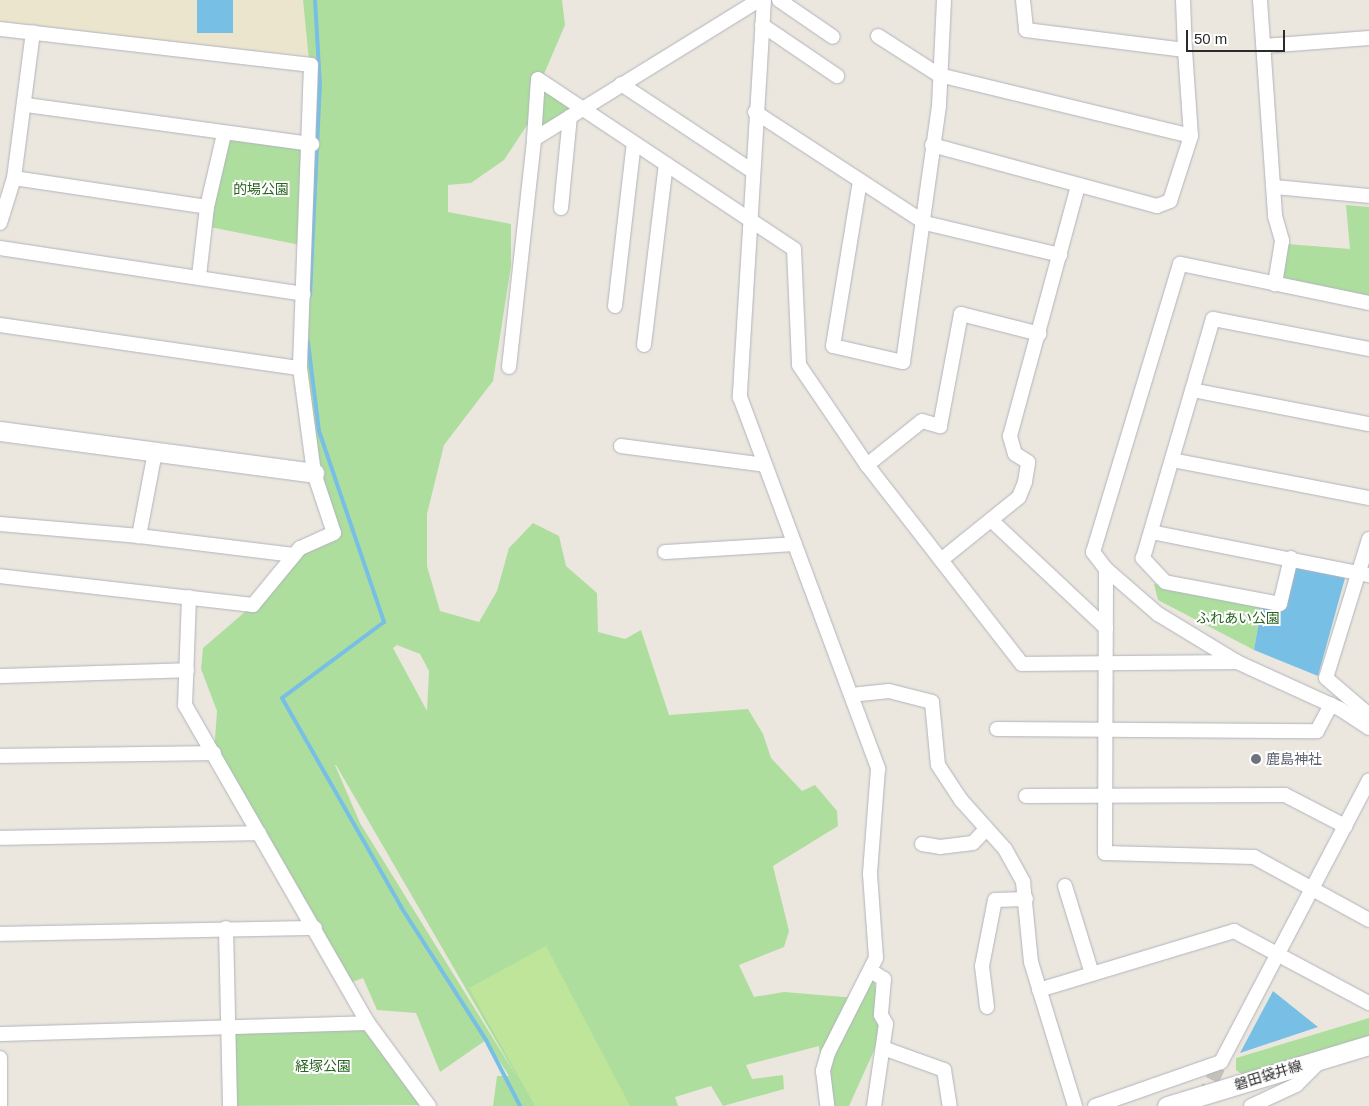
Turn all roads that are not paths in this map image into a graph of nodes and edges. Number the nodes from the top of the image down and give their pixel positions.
1 (759, 0) edge
2 (764, 0) edge
3 (779, 0) edge
4 (944, 0) edge
5 (1023, 0) edge
6 (1183, 0) edge
7 (1260, 0) edge
8 (762, 25) junction
9 (0, 29) edge
10 (33, 32) junction
11 (878, 36) dead end
12 (833, 37) dead end
13 (1369, 38) edge
14 (1264, 46) junction
15 (1185, 50) junction
16 (939, 75) junction
17 (837, 76) dead end
18 (622, 84) junction
19 (26, 106) junction
20 (576, 112) junction
21 (755, 112) junction
22 (224, 134) junction
23 (1191, 136) junction
24 (534, 139) junction
25 (634, 143) junction
26 (312, 144) junction
27 (932, 145) junction
28 (666, 164) junction
29 (751, 170) junction
30 (14, 178) junction
31 (860, 181) junction
32 (1078, 185) junction
33 (1274, 187) junction
34 (1369, 196) edge
35 (207, 207) junction
36 (561, 208) dead end
37 (747, 218) junction
38 (0, 223) edge
39 (925, 223) junction
40 (0, 248) edge
41 (1060, 255) junction
42 (199, 276) junction
43 (1275, 284) junction
44 (304, 294) junction
45 (1369, 303) edge
46 (615, 306) dead end
47 (0, 325) edge
48 (1040, 334) junction
49 (644, 345) dead end
50 (1369, 349) edge
51 (510, 367) dead end
52 (300, 368) junction
53 (1192, 390) junction
54 (1369, 424) edge
55 (0, 431) edge
56 (620, 446) dead end
57 (155, 452) junction
58 (1172, 460) junction
59 (765, 465) junction
60 (867, 465) junction
61 (314, 473) junction
62 (1369, 498) edge
63 (991, 520) junction
64 (0, 524) edge
65 (1151, 532) junction
66 (139, 536) junction
67 (1369, 539) edge
68 (795, 544) junction
69 (665, 552) dead end
70 (294, 555) junction
71 (1291, 558) junction
72 (941, 560) junction
73 (1106, 569) junction
74 (1364, 573) edge
75 (0, 576) edge
76 (189, 597) junction
77 (1106, 628) junction
78 (1106, 662) junction
79 (1237, 662) junction
80 (187, 670) junction
81 (0, 676) edge
82 (851, 695) junction
83 (1331, 705) junction
84 (1369, 715) edge
85 (1369, 728) edge
86 (997, 729) dead end
87 (1105, 732) junction
88 (214, 753) junction
89 (0, 756) edge
90 (1369, 780) edge
91 (1105, 794) junction
92 (1026, 796) dead end
93 (1345, 826) junction
94 (986, 829) junction
95 (259, 833) junction
96 (0, 838) edge
97 (922, 844) dead end
98 (1065, 886) dead end
99 (1312, 889) junction
100 (1026, 899) junction
101 (1369, 920) edge
102 (226, 928) junction
103 (315, 928) junction
104 (0, 934) edge
105 (1278, 952) junction
106 (871, 972) junction
107 (1092, 974) junction
108 (1039, 990) junction
109 (1369, 1003) edge
110 (987, 1007) dead end
111 (368, 1023) junction
112 (228, 1029) junction
113 (0, 1034) edge
114 (1369, 1045) edge
115 (882, 1048) junction
116 (0, 1058) edge
117 (1322, 1059) junction
118 (0, 1106) edge
119 (230, 1106) edge
120 (429, 1106) edge
121 (827, 1106) edge
122 (874, 1106) edge
123 (950, 1106) edge
124 (1075, 1106) edge
125 (1095, 1106) edge
126 (1167, 1106) edge
127 (1251, 1106) edge

1 - 18 street
2 - 8 street
3 - 12 street
4 - 16 street
5 - 15 street
6 - 15 street
7 - 14 street
8 - 17 street
8 - 21 street
9 - 10 street
10 - 19 street
10 - 26 street
11 - 16 street
13 - 14 street
14 - 33 street
15 - 23 street
16 - 23 street
16 - 27 street
18 - 20 street
18 - 29 street
19 - 22 street
19 - 30 street
20 - 24 street
20 - 24 street
20 - 25 street
20 - 36 street
21 - 29 street
21 - 31 street
22 - 26 street
22 - 35 street
23 - 32 street
24 - 51 street
25 - 28 street
25 - 46 street
26 - 44 street
27 - 32 street
27 - 39 street
28 - 37 street
28 - 49 street
29 - 37 street
30 - 35 street
30 - 38 street
31 - 39 street
31 - 39 street
32 - 41 street
33 - 34 street
33 - 43 street
35 - 42 street
37 - 59 street
37 - 60 street
39 - 41 street
40 - 42 street
41 - 48 street
42 - 44 street
43 - 45 street
43 - 73 street
44 - 52 street
47 - 52 street
48 - 60 street
48 - 63 street
50 - 53 street
52 - 61 street
53 - 54 street
53 - 58 street
55 - 57 street
56 - 59 street
57 - 61 street
57 - 66 street
58 - 62 street
58 - 65 street
59 - 68 street
60 - 72 street
61 - 70 street
63 - 72 street
63 - 77 street
64 - 66 street
65 - 71 street
65 - 71 street
66 - 70 street
67 - 74 street
68 - 69 street
68 - 82 street
70 - 76 street
71 - 74 street
72 - 78 street
73 - 77 street
73 - 79 street
74 - 84 street
75 - 76 street
76 - 80 street
77 - 78 street
78 - 79 street
78 - 87 street
79 - 83 street
80 - 81 street
80 - 88 street
82 - 94 street
82 - 106 street
83 - 85 street
83 - 87 street
86 - 87 street
87 - 91 street
88 - 89 street
88 - 95 street
90 - 93 street
91 - 92 street
91 - 93 street
91 - 99 street
93 - 99 street
94 - 97 street
94 - 100 street
95 - 96 street
95 - 103 street
98 - 107 street
99 - 101 street
99 - 105 street
100 - 108 street
100 - 110 street
102 - 103 street
102 - 104 street
102 - 112 street
103 - 111 street
105 - 107 street
105 - 109 street
105 - 125 street
106 - 115 street
106 - 121 street
107 - 108 street
108 - 124 street
111 - 112 street
111 - 120 street
112 - 113 street
112 - 119 street
114 - 117 street, 磐田袋井線
115 - 122 street
115 - 123 street
116 - 118 street
117 - 126 street, 磐田袋井線
117 - 127 street

